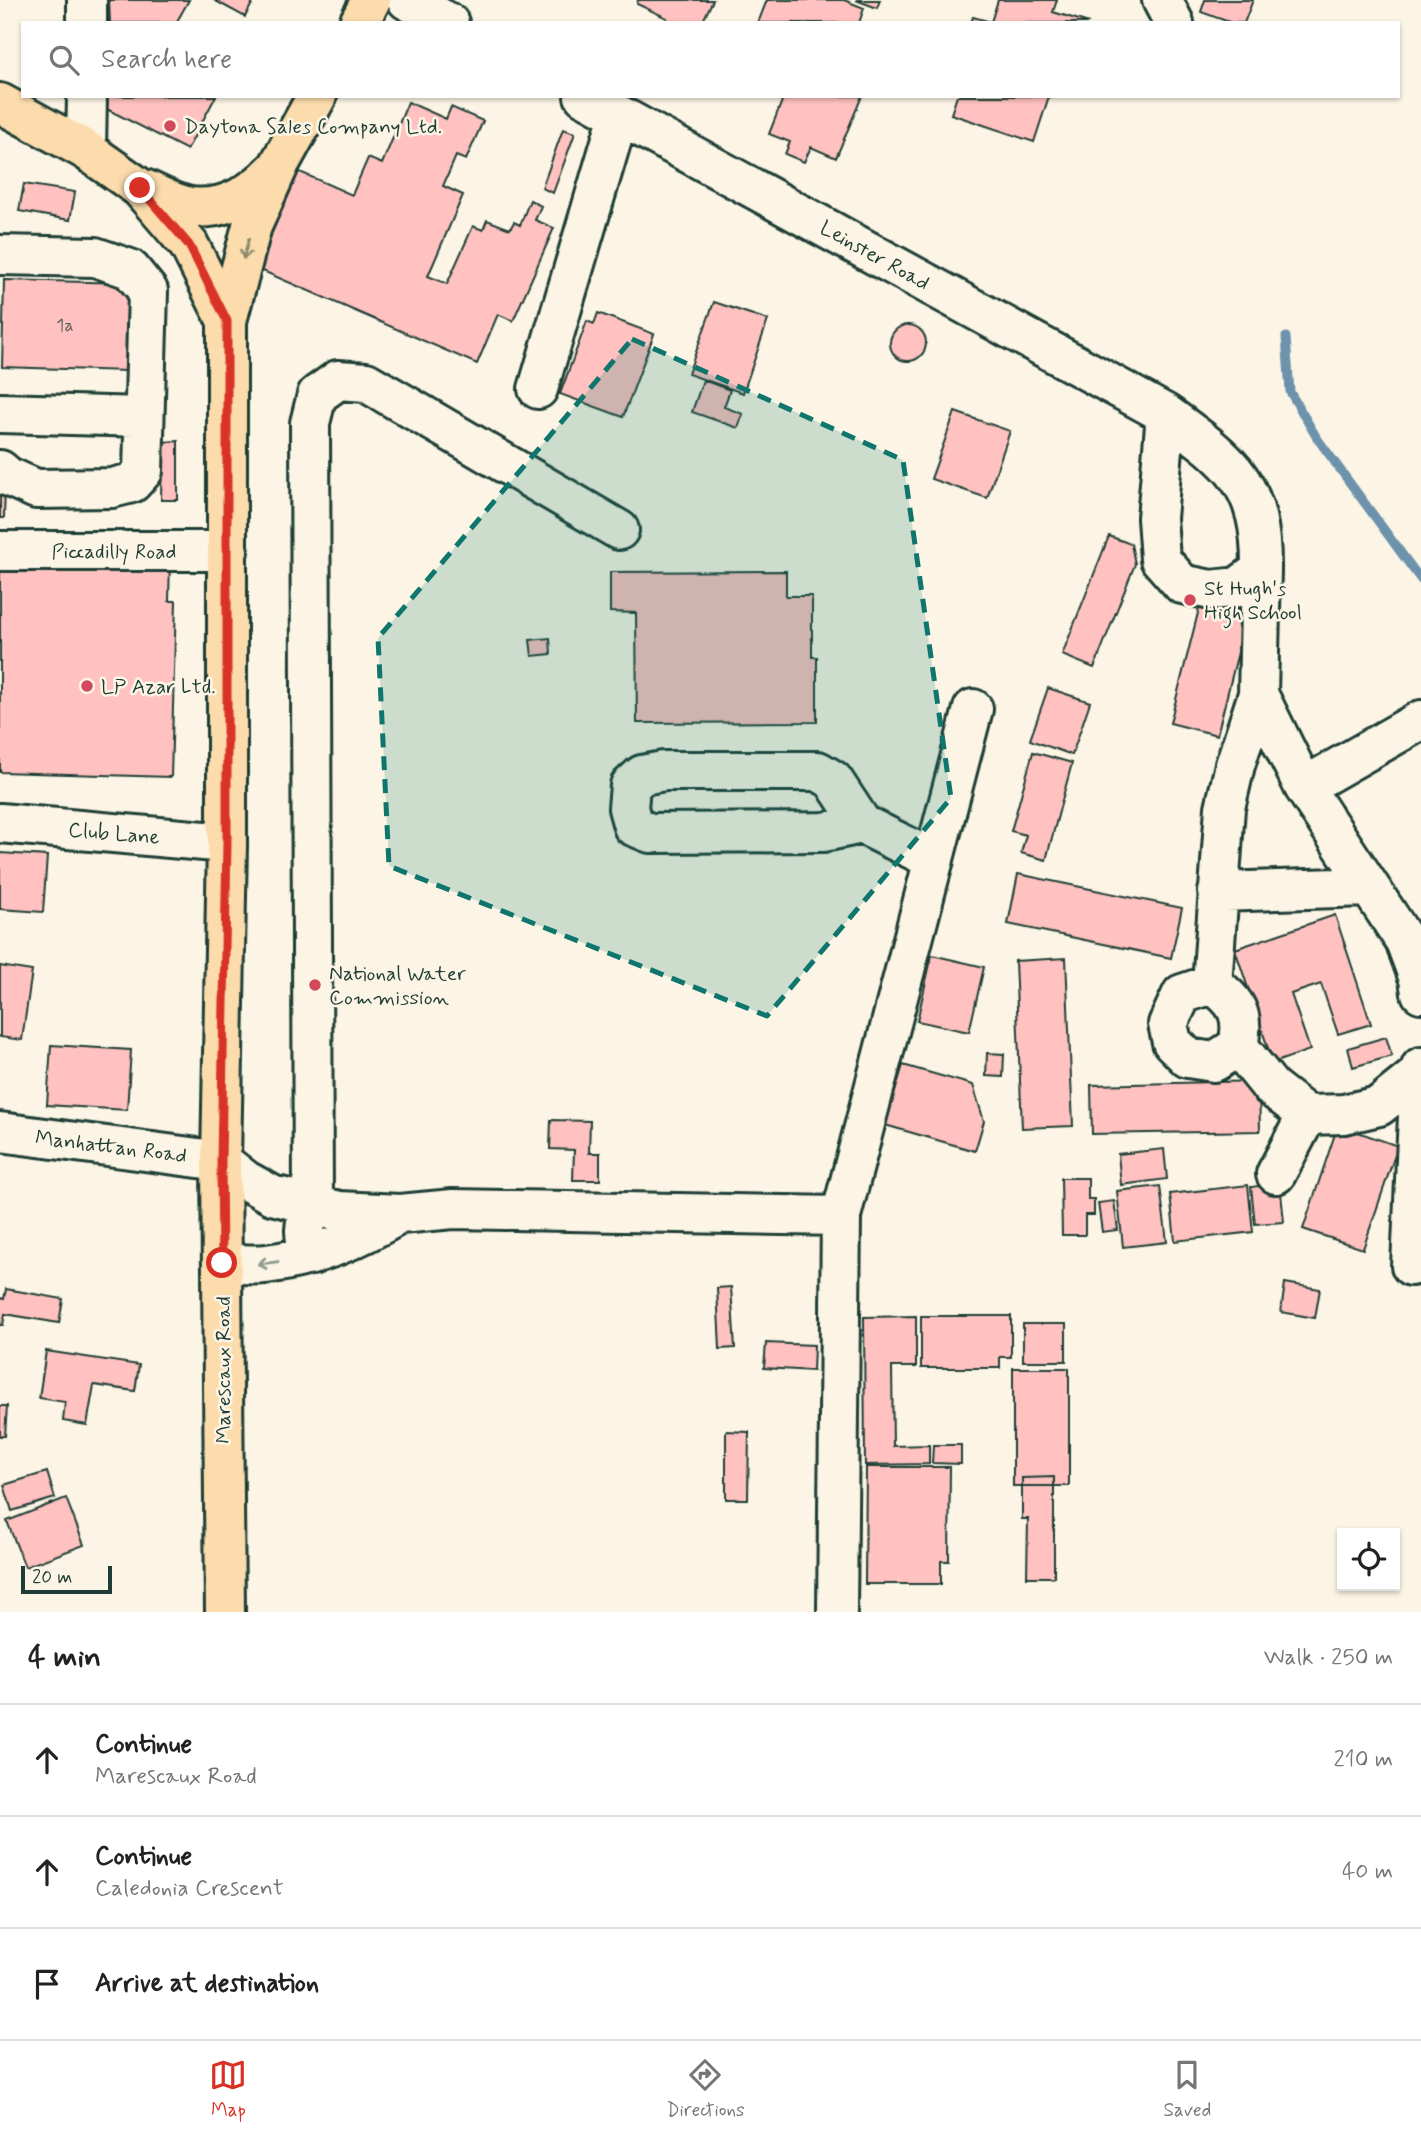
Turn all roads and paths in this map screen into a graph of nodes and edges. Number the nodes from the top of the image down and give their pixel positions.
1 (88, 0) edge
2 (371, 0) edge
3 (407, 0) edge
4 (1162, 0) edge
5 (87, 21) edge
6 (360, 21) edge
7 (445, 21) edge
8 (1173, 21) edge
9 (87, 98) edge
10 (316, 98) edge
11 (588, 98) edge
12 (0, 103) edge
13 (619, 116) junction
14 (86, 150) junction
15 (280, 163) junction
16 (140, 188) junction
17 (0, 255) edge
18 (227, 321) junction
19 (538, 390) dead end
20 (0, 413) edge
21 (1166, 414) junction
22 (144, 417) junction
23 (0, 470) edge
24 (620, 530) dead end
25 (0, 551) edge
26 (228, 551) junction
27 (1261, 570) junction
28 (1258, 694) junction
29 (973, 709) dead end
30 (1421, 720) edge
31 (1304, 787) junction
32 (0, 823) edge
33 (862, 824) junction
34 (227, 843) junction
35 (934, 860) junction
36 (1368, 887) junction
37 (1218, 892) junction
38 (1212, 984) junction
39 (1421, 993) edge
40 (1238, 1046) junction
41 (1420, 1070) edge
42 (1307, 1115) junction
43 (0, 1132) edge
44 (221, 1161) junction
45 (1276, 1174) dead end
46 (313, 1205) junction
47 (400, 1214) junction
48 (841, 1216) junction
49 (312, 1255) junction
50 (222, 1263) junction
51 (1412, 1266) dead end
52 (225, 1612) edge
53 (836, 1612) edge

1 - 5 street
2 - 6 main road
3 - 7 street
4 - 8 street
9 - 14 street
10 - 15 main road, Marescaux Road
11 - 13 street, Leinster Road
12 - 14 main road
13 - 19 street
13 - 21 street, Leinster Road
14 - 16 main road
15 - 16 main road
15 -> 18 main road, Marescaux Road
16 - 18 main road
17 - 22 street
18 - 26 main road, Marescaux Road
20 - 22 street
21 - 27 street, Leinster Road
21 - 27 street
22 - 23 street
24 - 46 street
25 - 26 street, Piccadilly Road
26 - 34 main road, Marescaux Road
27 - 28 street, Leinster Road
28 - 31 street
28 - 37 street
29 - 35 street
30 - 31 street
31 - 36 street
32 - 34 street, Club Lane
33 - 33 street
33 - 35 street
34 - 44 main road, Marescaux Road
35 - 48 street
36 - 37 street
36 - 39 street
37 - 38 street
38 - 40 street
38 - 40 street
40 - 42 street
41 - 42 street
41 - 51 street
42 - 45 street
43 - 44 street, Manhattan Road
44 - 46 street
44 - 50 main road, Marescaux Road
46 - 47 street
46 - 49 street
47 - 48 street
47 - 49 street
48 - 53 street
49 -> 50 street
50 - 52 main road, Marescaux Road

